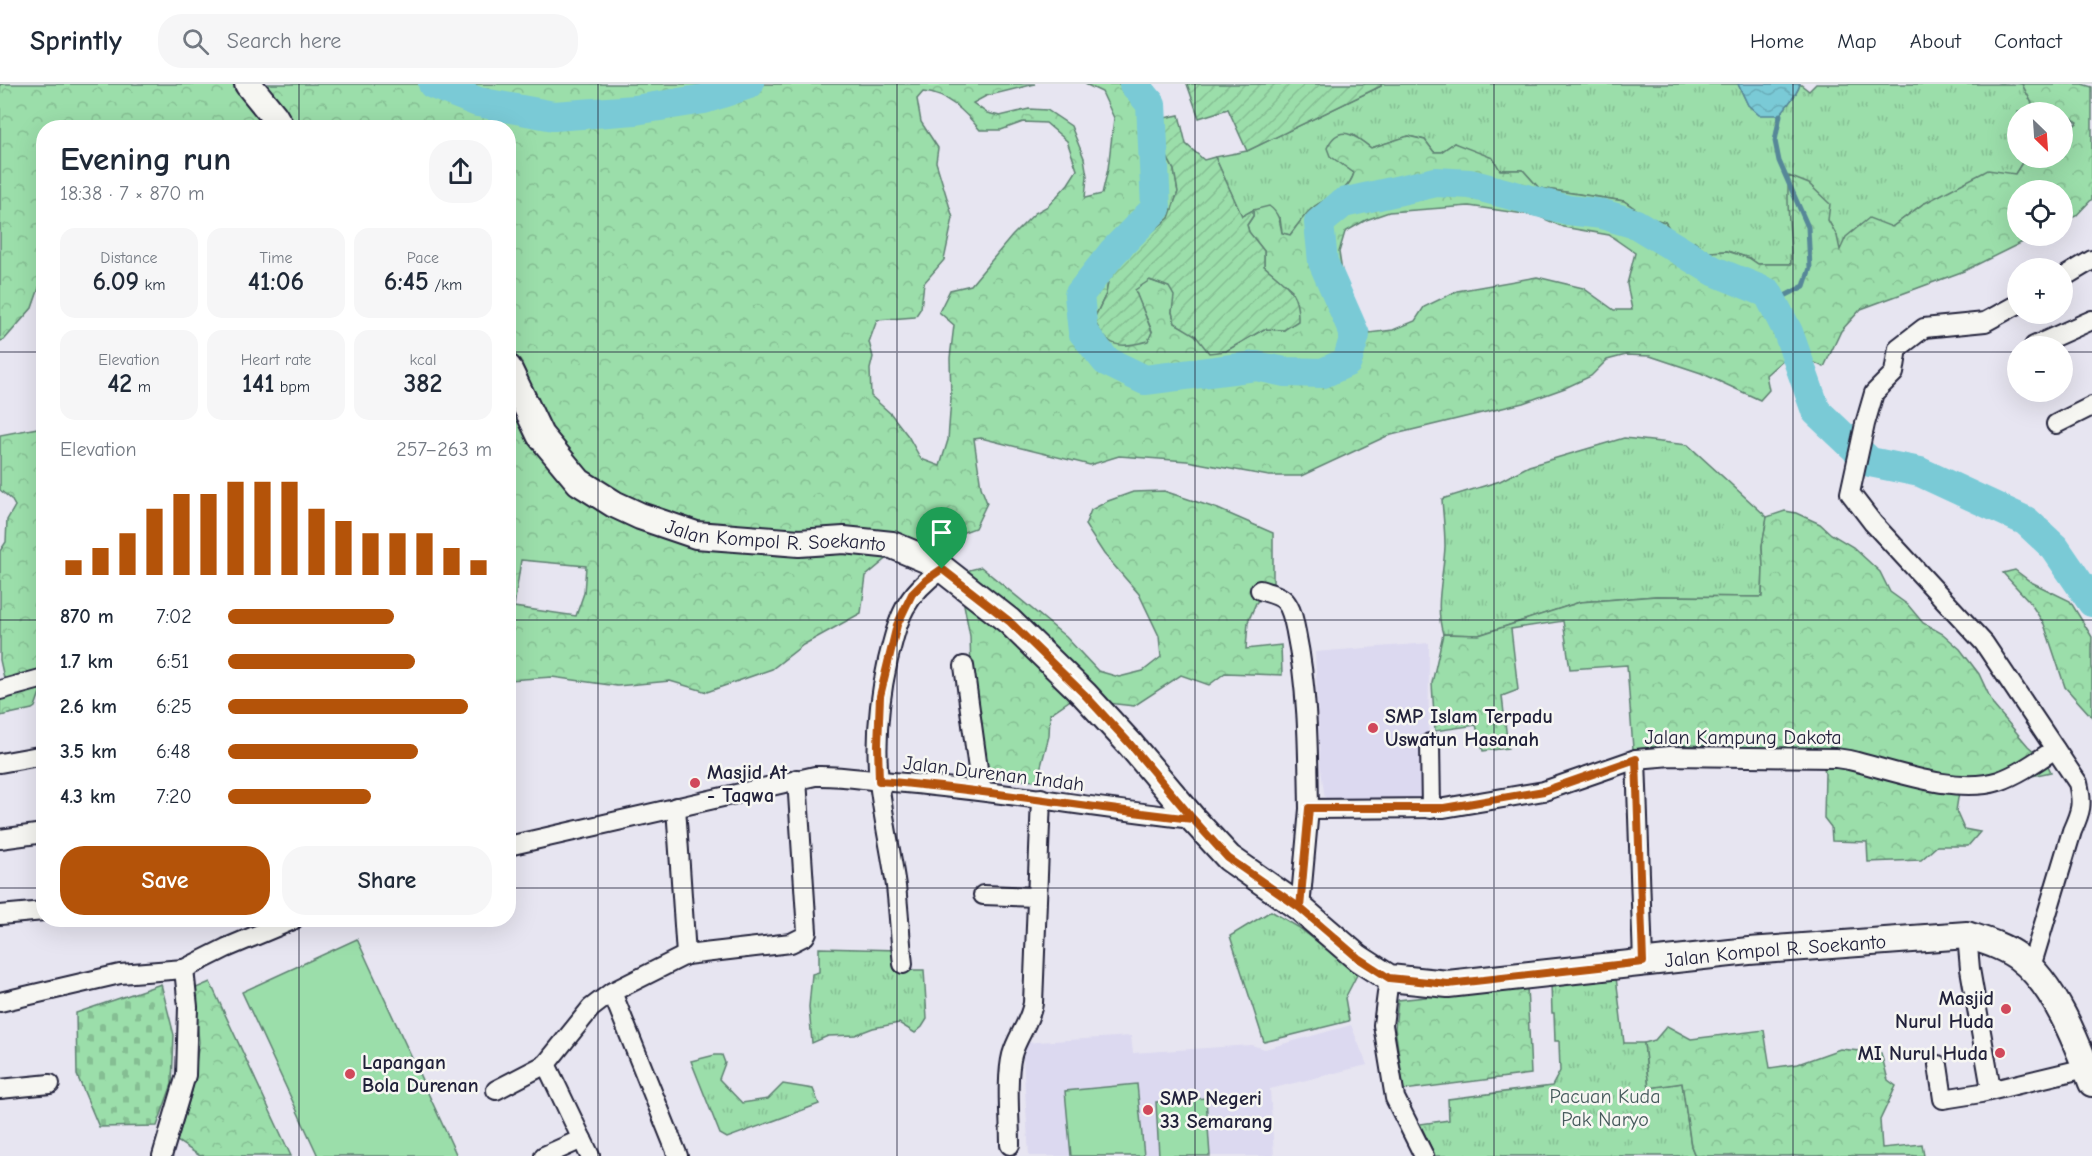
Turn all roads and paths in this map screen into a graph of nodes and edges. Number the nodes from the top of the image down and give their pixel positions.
1 (248, 84) edge
2 (276, 120) edge
3 (2092, 260) edge
4 (2073, 271) edge
5 (2007, 310) edge
6 (2092, 320) edge
7 (2056, 336) edge
8 (516, 385) edge
9 (2092, 406) edge
10 (2056, 424) dead end
11 (942, 569) junction
12 (1260, 590) dead end
13 (964, 666) dead end
14 (36, 680) edge
15 (0, 690) edge
16 (1430, 742) dead end
17 (2055, 749) junction
18 (36, 756) edge
19 (1636, 759) junction
20 (0, 763) edge
21 (797, 779) junction
22 (879, 781) junction
23 (981, 791) junction
24 (1041, 798) junction
25 (675, 807) junction
26 (1309, 808) junction
27 (1431, 809) junction
28 (1193, 819) junction
29 (36, 833) edge
30 (0, 839) edge
31 (516, 844) edge
32 (983, 895) dead end
33 (1037, 897) junction
34 (1300, 908) junction
35 (36, 912) edge
36 (0, 915) edge
37 (276, 927) edge
38 (1968, 935) junction
39 (686, 955) junction
40 (1643, 962) junction
41 (903, 964) dead end
42 (2031, 967) junction
43 (184, 969) junction
44 (1389, 978) junction
45 (612, 992) junction
46 (0, 1002) edge
47 (546, 1064) junction
48 (1938, 1065) dead end
49 (2090, 1078) edge
50 (50, 1084) dead end
51 (0, 1089) edge
52 (1991, 1089) junction
53 (496, 1090) dead end
54 (582, 1139) junction
55 (1011, 1145) dead end
56 (162, 1156) edge
57 (544, 1156) edge
58 (590, 1156) edge
59 (678, 1156) edge
60 (1424, 1156) edge

1 - 2 main road
3 - 4 street
5 - 17 street
6 - 7 street
8 - 11 main road, Jalan Kompol R. Soekanto
9 - 10 street
11 - 22 street
11 - 28 main road, Jalan Kompol R. Soekanto
12 - 26 street
13 - 23 street
14 - 15 street
16 - 27 street
17 - 19 street, Jalan Kampung Dakota
17 - 42 street
18 - 20 street
19 - 27 street, Jalan Kampung Dakota
19 - 40 street
21 - 22 street, Jalan Durenan Indah
21 - 25 street, Jalan Durenan Indah
21 - 39 street
22 - 23 street, Jalan Durenan Indah
22 - 41 street
23 - 24 street, Jalan Durenan Indah
24 - 28 street, Jalan Durenan Indah
24 - 33 street
25 - 31 street, Jalan Durenan Indah
25 - 39 street
26 - 27 street, Jalan Kampung Dakota
26 - 34 street
28 - 34 main road, Jalan Kompol R. Soekanto
29 - 30 street
32 - 33 street
33 - 55 street
34 - 44 main road, Jalan Kompol R. Soekanto
35 - 36 street
37 - 43 street
38 - 40 main road, Jalan Kompol R. Soekanto
38 - 42 main road, Jalan Kompol R. Soekanto
38 - 52 street
39 - 45 street
40 - 44 main road, Jalan Kompol R. Soekanto
42 - 49 main road, Jalan Kompol R. Soekanto
43 - 46 street
43 - 56 street
44 - 60 street
45 - 47 street
45 - 59 street
47 - 53 street
47 - 54 street
48 - 52 street
49 - 52 street
50 - 51 street
54 - 57 street
54 - 58 street

